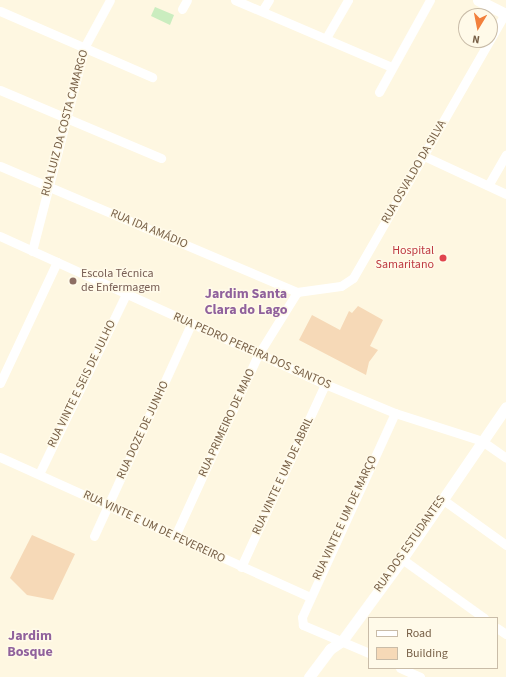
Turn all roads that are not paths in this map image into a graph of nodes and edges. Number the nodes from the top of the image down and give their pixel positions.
1 (110, 0) edge
2 (187, 0) edge
3 (235, 0) edge
4 (269, 0) edge
5 (348, 0) edge
6 (430, 0) edge
7 (478, 0) edge
8 (182, 9) dead end
9 (0, 11) edge
10 (262, 11) junction
11 (506, 14) edge
12 (326, 38) junction
13 (85, 46) junction
14 (391, 67) junction
15 (152, 77) dead end
16 (0, 90) edge
17 (379, 92) dead end
18 (67, 118) junction
19 (506, 155) edge
20 (424, 156) junction
21 (161, 158) dead end
22 (0, 166) edge
23 (489, 184) junction
24 (49, 186) junction
25 (506, 194) edge
26 (0, 236) edge
27 (32, 251) junction
28 (57, 262) junction
29 (297, 292) junction
30 (126, 294) junction
31 (191, 324) junction
32 (258, 354) junction
33 (0, 383) edge
34 (325, 384) junction
35 (506, 407) edge
36 (394, 414) junction
37 (482, 441) junction
38 (0, 457) edge
39 (506, 458) edge
40 (38, 474) junction
41 (442, 499) junction
42 (109, 505) junction
43 (94, 536) dead end
44 (176, 536) junction
45 (506, 545) edge
46 (402, 559) junction
47 (241, 567) junction
48 (308, 596) junction
49 (483, 617) edge
50 (342, 641) junction
51 (368, 654) edge
52 (402, 669) edge
53 (309, 677) edge
54 (420, 677) edge

1 - 13 street, RUA LUIZ DA COSTA CAMARGO
2 - 8 street
3 - 10 street
4 - 10 street
5 - 12 street
6 - 14 street
7 - 11 street
9 - 13 street
10 - 12 street
11 - 20 street, RUA OSVALDO DA SILVA
12 - 14 street
13 - 15 street
13 - 18 street, RUA LUIZ DA COSTA CAMARGO
14 - 17 street
16 - 18 street
18 - 21 street
18 - 24 street, RUA LUIZ DA COSTA CAMARGO
19 - 23 street
20 - 23 street
20 - 29 street, RUA OSVALDO DA SILVA
22 - 24 street, RUA IDA AMÁDIO
23 - 25 street
24 - 27 street, RUA LUIZ DA COSTA CAMARGO
24 - 29 street, RUA IDA AMÁDIO
26 - 27 street, RUA PEDRO PEREIRA DOS SANTOS
27 - 28 street, RUA PEDRO PEREIRA DOS SANTOS
28 - 30 street, RUA PEDRO PEREIRA DOS SANTOS
28 - 33 street
29 - 32 street, RUA PRIMEIRO DE MAIO
30 - 31 street, RUA PEDRO PEREIRA DOS SANTOS
30 - 40 street, RUA VINTE E SEIS DE JULHO
31 - 32 street, RUA PEDRO PEREIRA DOS SANTOS
31 - 42 street, RUA DOZE DE JUNHO
32 - 34 street, RUA PEDRO PEREIRA DOS SANTOS
32 - 44 street, RUA PRIMEIRO DE MAIO
34 - 36 street, RUA PEDRO PEREIRA DOS SANTOS
34 - 47 street, RUA VINTE E UM DE ABRIL
35 - 37 street, RUA DOS ESTUDANTES
36 - 37 street, RUA PEDRO PEREIRA DOS SANTOS
36 - 48 street, RUA VINTE E UM DE MARÇO
37 - 39 street, RUA PEDRO PEREIRA DOS SANTOS
37 - 41 street, RUA DOS ESTUDANTES
38 - 40 street, RUA VINTE E UM DE FEVEREIRO
40 - 42 street, RUA VINTE E UM DE FEVEREIRO
41 - 45 street
41 - 46 street, RUA DOS ESTUDANTES
42 - 43 street, RUA DOZE DE JUNHO
42 - 44 street, RUA VINTE E UM DE FEVEREIRO
44 - 47 street, RUA VINTE E UM DE FEVEREIRO
46 - 49 street
46 - 50 street, RUA DOS ESTUDANTES
47 - 48 street, RUA VINTE E UM DE FEVEREIRO
48 - 50 street, RUA VINTE E UM DE MARÇO
50 - 51 street
50 - 53 street, RUA DOS ESTUDANTES
52 - 54 street

